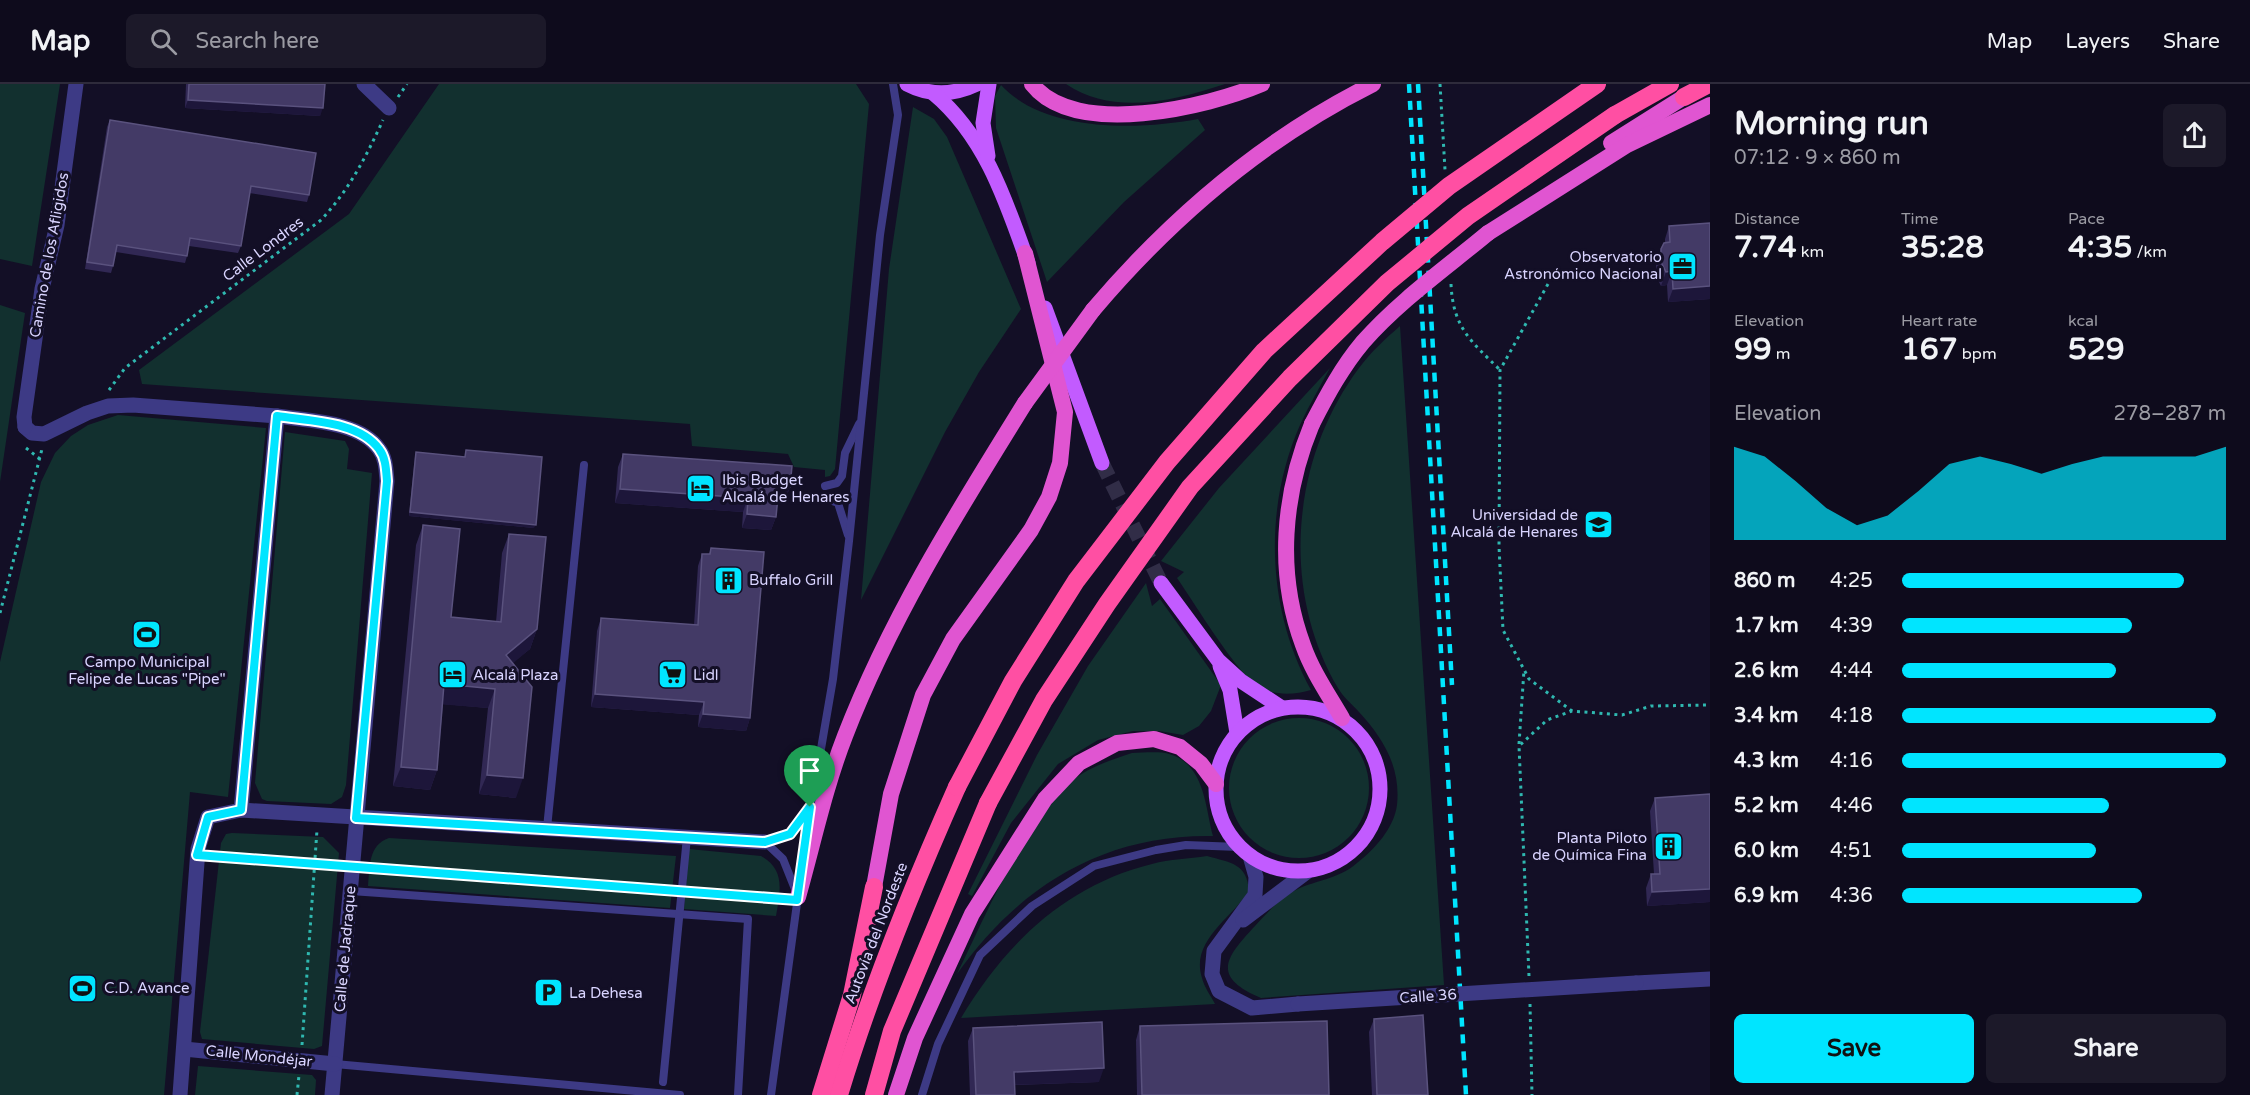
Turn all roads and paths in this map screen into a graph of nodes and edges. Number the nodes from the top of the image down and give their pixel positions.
1 (76, 84) edge
2 (364, 84) edge
3 (407, 84) edge
4 (893, 84) edge
5 (907, 84) edge
6 (977, 84) edge
7 (989, 84) edge
8 (1032, 84) edge
9 (1262, 84) edge
10 (1373, 84) edge
11 (1597, 84) edge
12 (1670, 84) edge
13 (1709, 84) edge
14 (933, 93) junction
15 (1684, 97) joint
16 (1710, 105) edge
17 (389, 108) junction
18 (1624, 140) junction
19 (990, 165) junction
20 (1025, 253) junction
21 (1548, 284) dead end
22 (108, 406) junction
23 (277, 416) junction
24 (862, 418) junction
25 (44, 434) junction
26 (1102, 463) tunnel mouth
27 (584, 465) dead end
28 (825, 486) dead end
29 (827, 499) dead end
30 (849, 541) junction
31 (1161, 583) tunnel mouth
32 (0, 613) edge
33 (1218, 660) junction
34 (1524, 669) junction
35 (1710, 705) edge
36 (1282, 708) junction
37 (1572, 711) junction
38 (1342, 718) junction
39 (1237, 733) junction
40 (1519, 746) junction
41 (1216, 784) junction
42 (810, 807) junction
43 (241, 810) junction
44 (318, 816) junction
45 (356, 818) junction
46 (547, 828) junction
47 (687, 837) junction
48 (765, 842) junction
49 (1245, 852) junction
50 (197, 855) junction
51 (314, 863) junction
52 (353, 866) junction
53 (1308, 871) junction
54 (874, 887) joint
55 (351, 891) junction
56 (681, 891) junction
57 (797, 898) junction
58 (679, 914) junction
59 (1231, 929) junction
60 (1529, 979) dead end
61 (1710, 979) edge
62 (1530, 1000) dead end
63 (184, 1049) junction
64 (301, 1060) junction
65 (335, 1064) junction
66 (663, 1082) dead end
67 (180, 1095) edge
68 (297, 1095) edge
69 (332, 1095) edge
70 (680, 1095) edge
71 (738, 1095) edge
72 (771, 1095) edge
73 (821, 1095) edge
74 (839, 1095) edge
75 (874, 1095) edge
76 (896, 1095) edge
77 (922, 1095) edge
78 (1532, 1095) edge

1 - 25 street, Camino de los Afligidos
2 - 17 street
3 - 17 path, Calle Londres
4 - 24 lane
5 - 14 main road
6 - 14 main road
7 - 19 main road
8 - 9 highway
10 - 57 highway, bridge
11 - 74 highway, Autovía del Nordeste, bridge
12 - 75 highway, bridge
13 - 15 highway
14 - 19 main road
15 - 18 highway
16 - 18 highway
17 - 22 path, Calle Londres
18 - 38 highway, bridge
19 - 20 main road
20 - 26 main road
20 - 54 highway
21 - 34 path
22 - 23 street
22 - 25 street
23 - 43 street
23 - 45 street, Calle de Jadraque
24 - 28 lane
24 - 30 lane
25 - 32 path
27 - 46 lane
29 - 30 lane
30 - 42 lane
31 - 33 main road
33 - 36 main road
33 - 39 main road
34 - 37 path
34 - 40 path
35 - 37 path
36 - 38 main road
36 - 39 main road
37 - 40 path
38 - 53 main road
39 - 41 main road
40 - 60 path
41 - 49 main road
41 - 76 highway
42 - 48 lane
42 - 57 lane
43 - 44 street
43 - 50 street
44 - 45 street
44 - 51 path
45 - 46 street
45 - 52 street, Calle de Jadraque
46 - 47 street
47 - 48 street
47 - 56 lane
48 - 57 lane
49 - 53 main road
49 - 59 street, Calle 36
49 - 77 lane
50 - 51 path
50 - 63 street
51 - 52 path
51 - 64 path
52 - 55 street, Calle de Jadraque
52 - 56 path
53 - 59 street, Calle 36
54 - 73 highway
55 - 58 lane
55 - 65 street, Calle de Jadraque
56 - 57 path
56 - 58 lane
57 - 72 lane
58 - 66 lane
58 - 71 lane
59 - 61 street, Calle 36, bridge
62 - 78 path
63 - 64 street, Calle Mondéjar
63 - 67 street
64 - 65 street, Calle Mondéjar
64 - 68 path
65 - 69 street, Calle de Jadraque
65 - 70 lane

